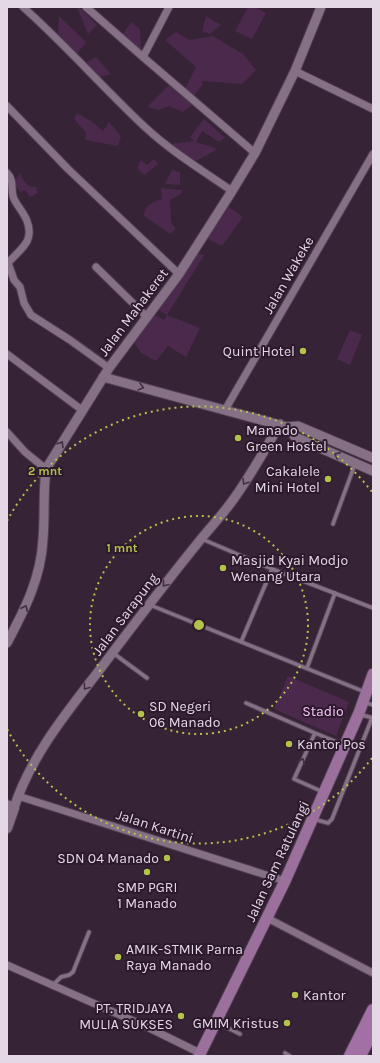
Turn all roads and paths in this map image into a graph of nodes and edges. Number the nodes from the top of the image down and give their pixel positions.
1 (23, 7) edge
2 (86, 7) edge
3 (169, 7) edge
4 (320, 7) edge
5 (143, 57) junction
6 (295, 71) junction
7 (7, 106) edge
8 (373, 109) edge
9 (255, 153) junction
10 (373, 154) edge
11 (7, 173) edge
12 (232, 191) junction
13 (96, 268) dead end
14 (178, 274) junction
15 (147, 317) junction
16 (7, 354) edge
17 (109, 368) junction
18 (103, 377) junction
19 (82, 410) junction
20 (225, 410) junction
21 (283, 426) junction
22 (7, 432) edge
23 (373, 458) edge
24 (355, 463) junction
25 (46, 468) junction
26 (373, 471) edge
27 (333, 524) dead end
28 (201, 538) junction
29 (272, 569) junction
30 (335, 593) junction
31 (149, 605) junction
32 (373, 608) edge
33 (241, 642) junction
34 (7, 643) edge
35 (112, 653) junction
36 (307, 668) junction
37 (373, 674) edge
38 (147, 678) dead end
39 (368, 698) edge
40 (246, 703) dead end
41 (369, 717) edge
42 (315, 734) junction
43 (345, 746) junction
44 (324, 792) junction
45 (18, 796) junction
46 (10, 807) edge
47 (7, 828) edge
48 (286, 881) junction
49 (271, 920) junction
50 (88, 932) dead end
51 (7, 965) edge
52 (373, 973) edge
53 (53, 985) junction
54 (373, 1010) edge
55 (220, 1024) junction
56 (240, 1034) dead end
57 (372, 1037) edge
58 (285, 1054) dead end
59 (201, 1055) edge
60 (290, 1056) edge
61 (350, 1056) edge
62 (360, 1056) edge

1 - 12 street
2 - 5 street
3 - 5 street
4 - 6 street, Jalan Mahakeret
5 - 9 street
6 - 8 street
6 - 9 street, Jalan Mahakeret
7 - 14 street
9 - 12 street, Jalan Mahakeret
10 - 20 street, Jalan Wakeke
11 - 17 street
12 - 14 street, Jalan Mahakeret
13 - 15 street
14 - 15 street, Jalan Mahakeret
15 - 17 street, Jalan Mahakeret
16 - 19 street
17 - 18 street, Jalan Mahakeret
18 - 19 street, Jalan Mahakeret
18 -> 20 street
25 -> 19 street, Jalan Mahakeret
20 - 21 street
21 - 23 street
24 -> 21 street
21 -> 28 street, Jalan Sarapung
22 - 25 street
24 - 26 street
24 - 27 lane
34 -> 25 street, Jalan Mahakeret
28 - 29 lane
28 -> 31 street, Jalan Sarapung
29 - 30 lane
29 - 33 lane
30 - 32 lane
30 - 36 lane
31 - 33 lane
31 - 35 street, Jalan Sarapung
33 - 36 lane
35 - 38 lane
35 -> 45 street, Jalan Sarapung
36 - 39 lane
37 - 39 main road, Jalan Sam Ratulangi
39 - 41 main road, Jalan Sam Ratulangi
39 - 43 main road, Jalan Sam Ratulangi
40 - 42 lane
41 - 49 main road, Jalan Sam Ratulangi
42 - 43 lane
44 -> 42 lane
43 - 44 main road, Jalan Sam Ratulangi
44 - 48 main road, Jalan Sam Ratulangi
45 - 46 street, Jalan Sarapung
45 - 48 street, Jalan Kartini
46 - 47 main road, Jalan Sarapung
48 - 59 main road, Jalan Sam Ratulangi
49 - 52 street
49 - 55 main road, Jalan Sam Ratulangi
50 - 53 lane
51 - 53 street
53 - 59 street
54 - 61 highway
55 - 56 lane
55 - 59 main road, Jalan Sam Ratulangi
57 - 62 highway
58 - 60 lane

